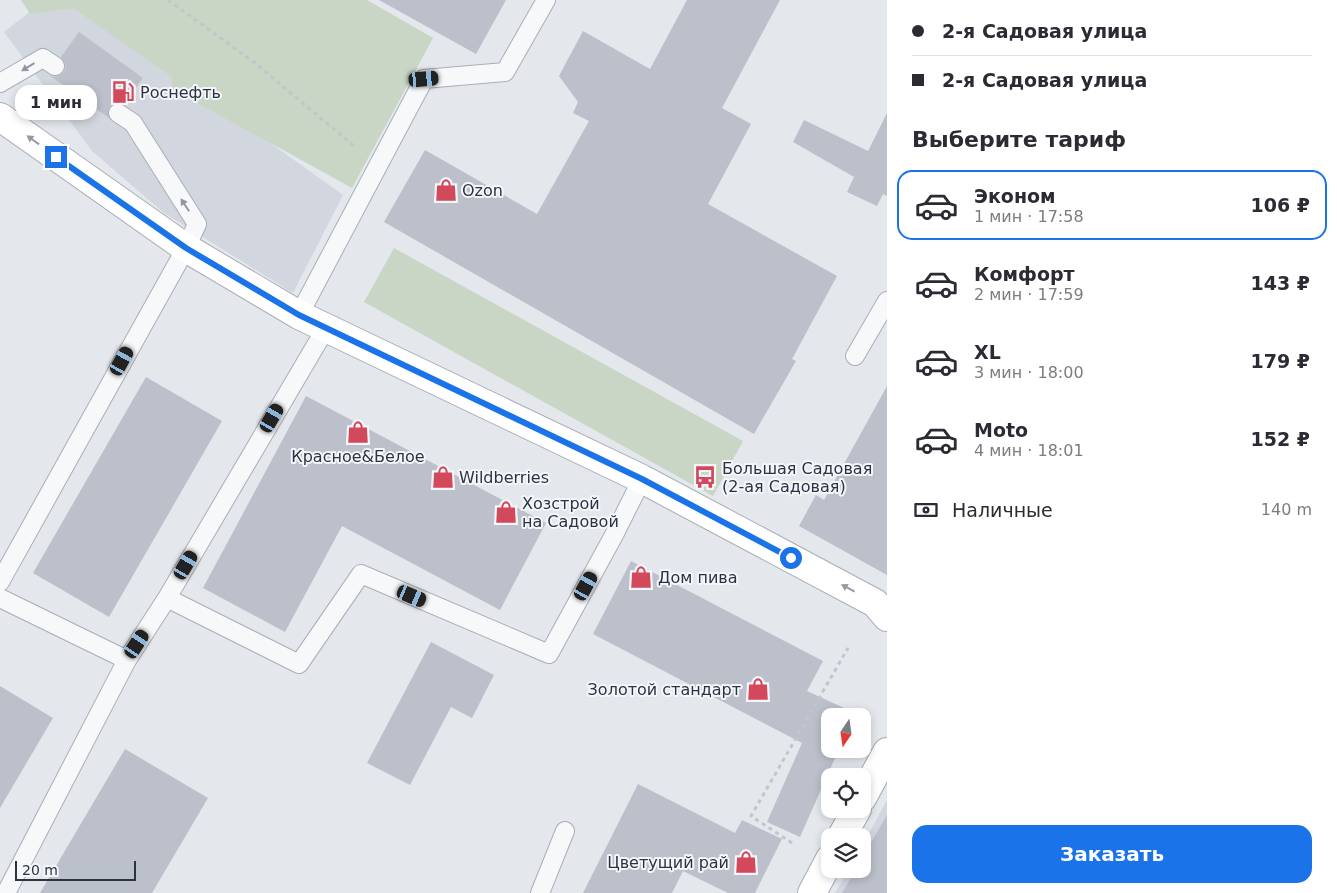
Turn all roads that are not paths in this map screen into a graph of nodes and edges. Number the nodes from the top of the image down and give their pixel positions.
1 (546, 0) edge
2 (55, 66) dead end
3 (0, 83) edge
4 (118, 113) dead end
5 (0, 117) edge
6 (186, 248) junction
7 (887, 301) edge
8 (299, 315) junction
9 (326, 328) junction
10 (856, 356) dead end
11 (642, 479) junction
12 (0, 582) edge
13 (0, 598) edge
14 (167, 598) junction
15 (887, 617) edge
16 (127, 660) junction
17 (887, 752) edge
18 (871, 781) edge
19 (565, 831) dead end
20 (821, 876) edge
21 (6, 893) edge
22 (540, 893) edge
23 (812, 893) edge

1 - 8 lane
2 -> 3 lane
6 -> 4 lane
6 -> 5 main road
6 - 8 main road
6 - 12 lane
7 - 10 lane
8 - 9 main road
9 - 11 main road
9 - 14 lane
11 - 14 lane
15 -> 11 main road
13 - 16 lane
14 - 16 lane
16 - 21 lane
17 - 18 main road
19 - 22 lane
20 - 23 main road

